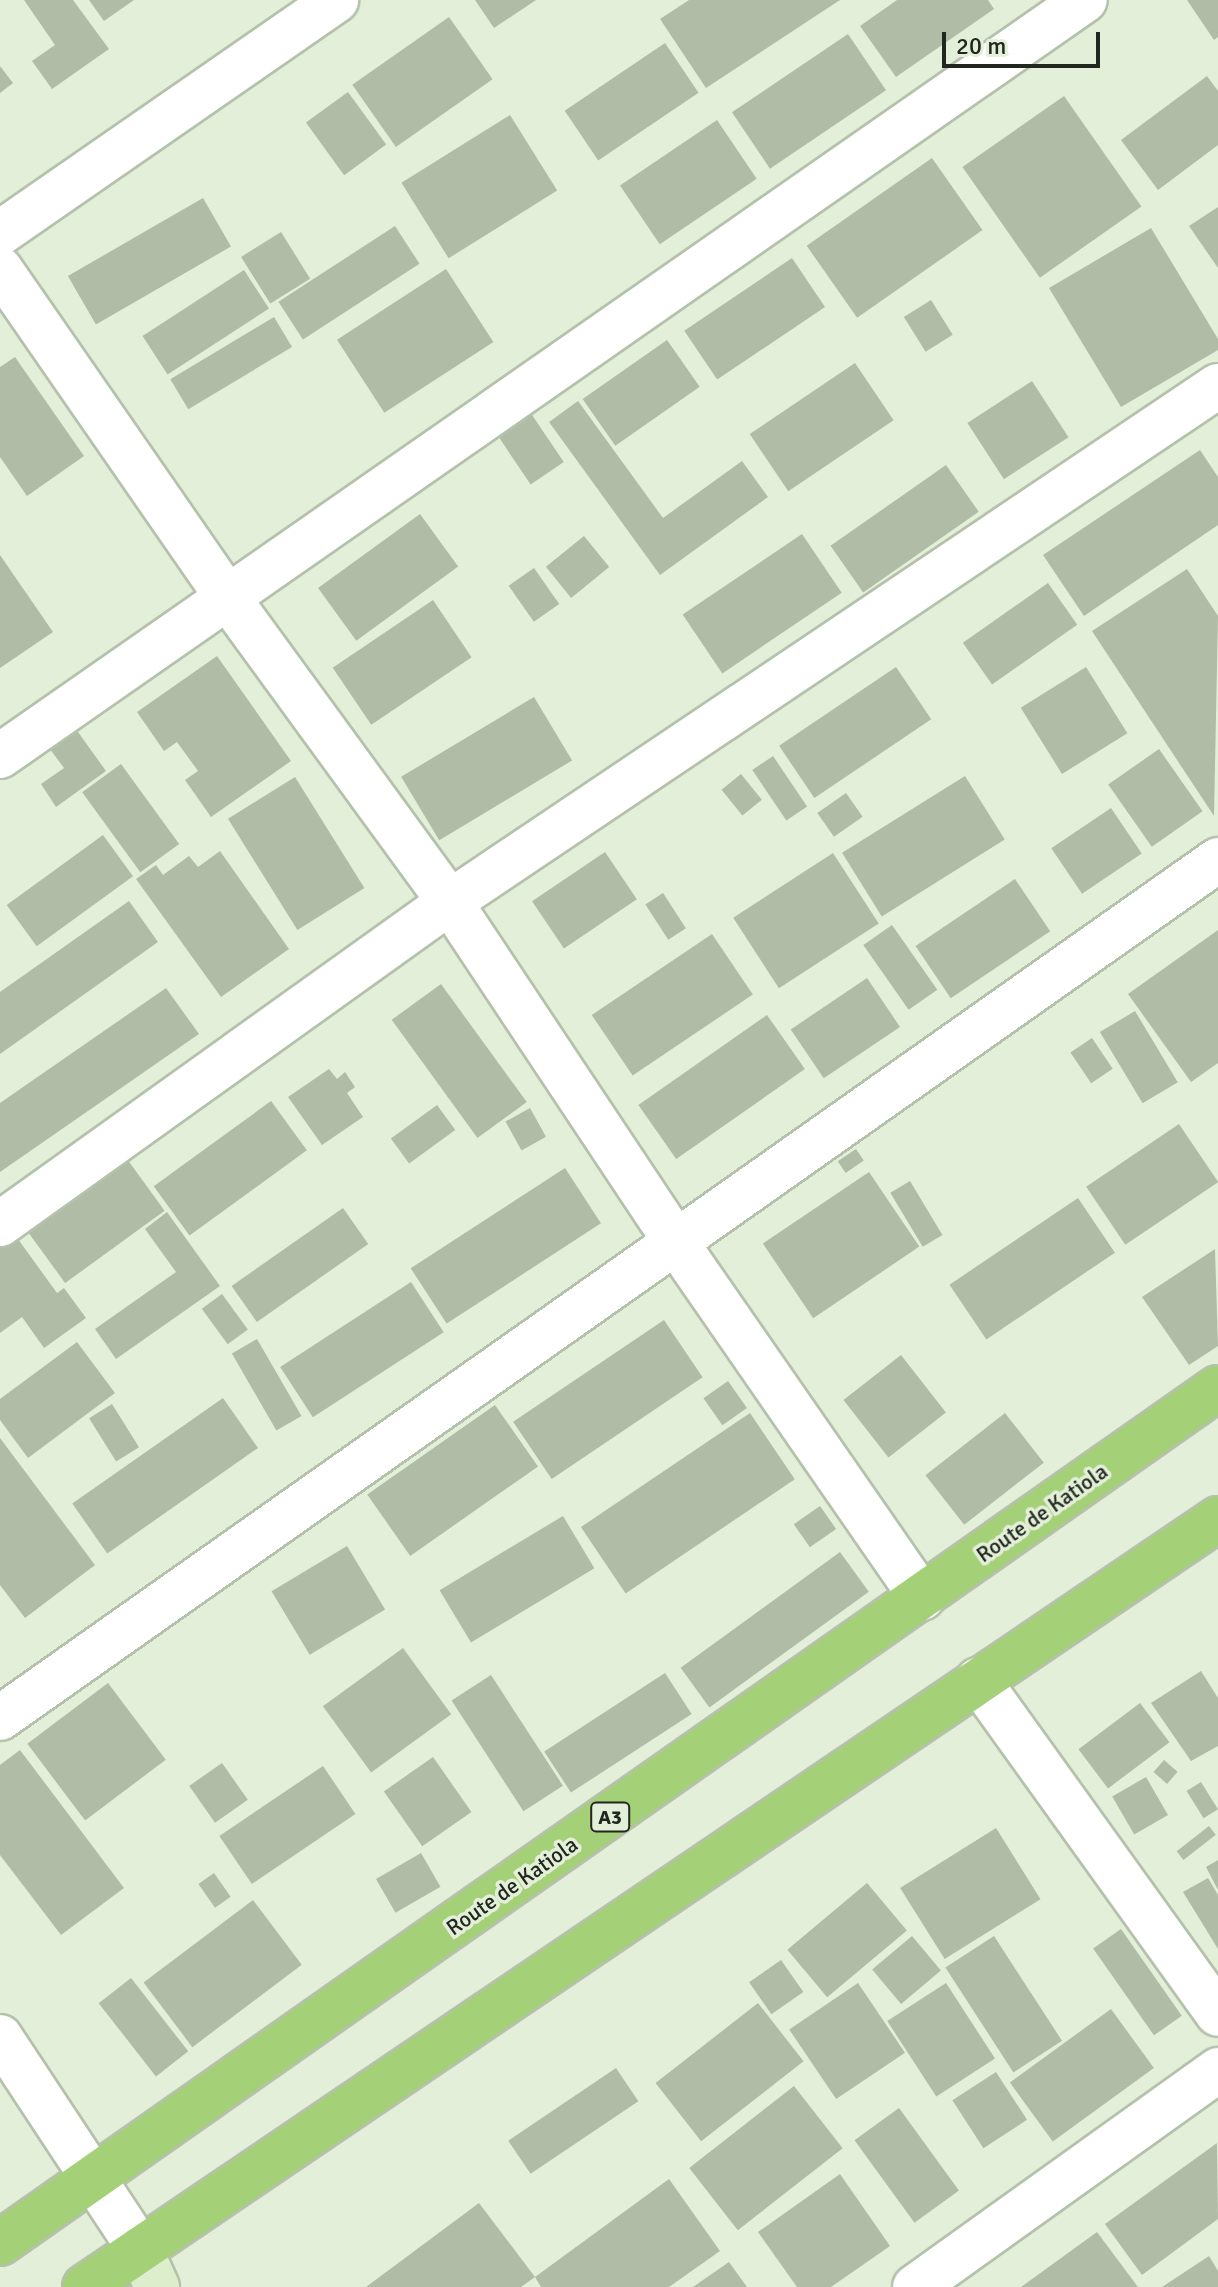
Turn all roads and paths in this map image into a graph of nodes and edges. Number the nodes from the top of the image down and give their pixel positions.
1 (336, 0) edge
2 (1085, 0) edge
3 (0, 233) edge
4 (0, 269) edge
5 (1218, 386) edge
6 (228, 598) junction
7 (0, 756) edge
8 (1218, 860) edge
9 (450, 902) junction
10 (0, 1224) edge
11 (675, 1241) junction
12 (1218, 1388) edge
13 (1218, 1519) edge
14 (922, 1598) junction
15 (978, 1680) junction
16 (0, 1718) edge
17 (1218, 2014) edge
18 (0, 2037) edge
19 (1218, 2070) edge
20 (95, 2178) junction
21 (0, 2243) edge
22 (148, 2268) edge
23 (85, 2287) edge
24 (915, 2287) edge

1 - 3 street
2 - 6 street
4 - 6 street
5 - 9 street
6 - 7 street
6 - 9 street
8 - 11 street
9 - 10 street
9 - 11 street
11 - 14 street
11 - 16 street
12 - 14 highway, Route de Katiola / A3
13 - 15 highway
14 - 20 highway, Route de Katiola / A3
15 - 17 street
15 - 22 highway
18 - 20 street
19 - 24 street
20 - 21 highway, Route de Katiola / A3
20 - 22 street
22 - 23 highway

